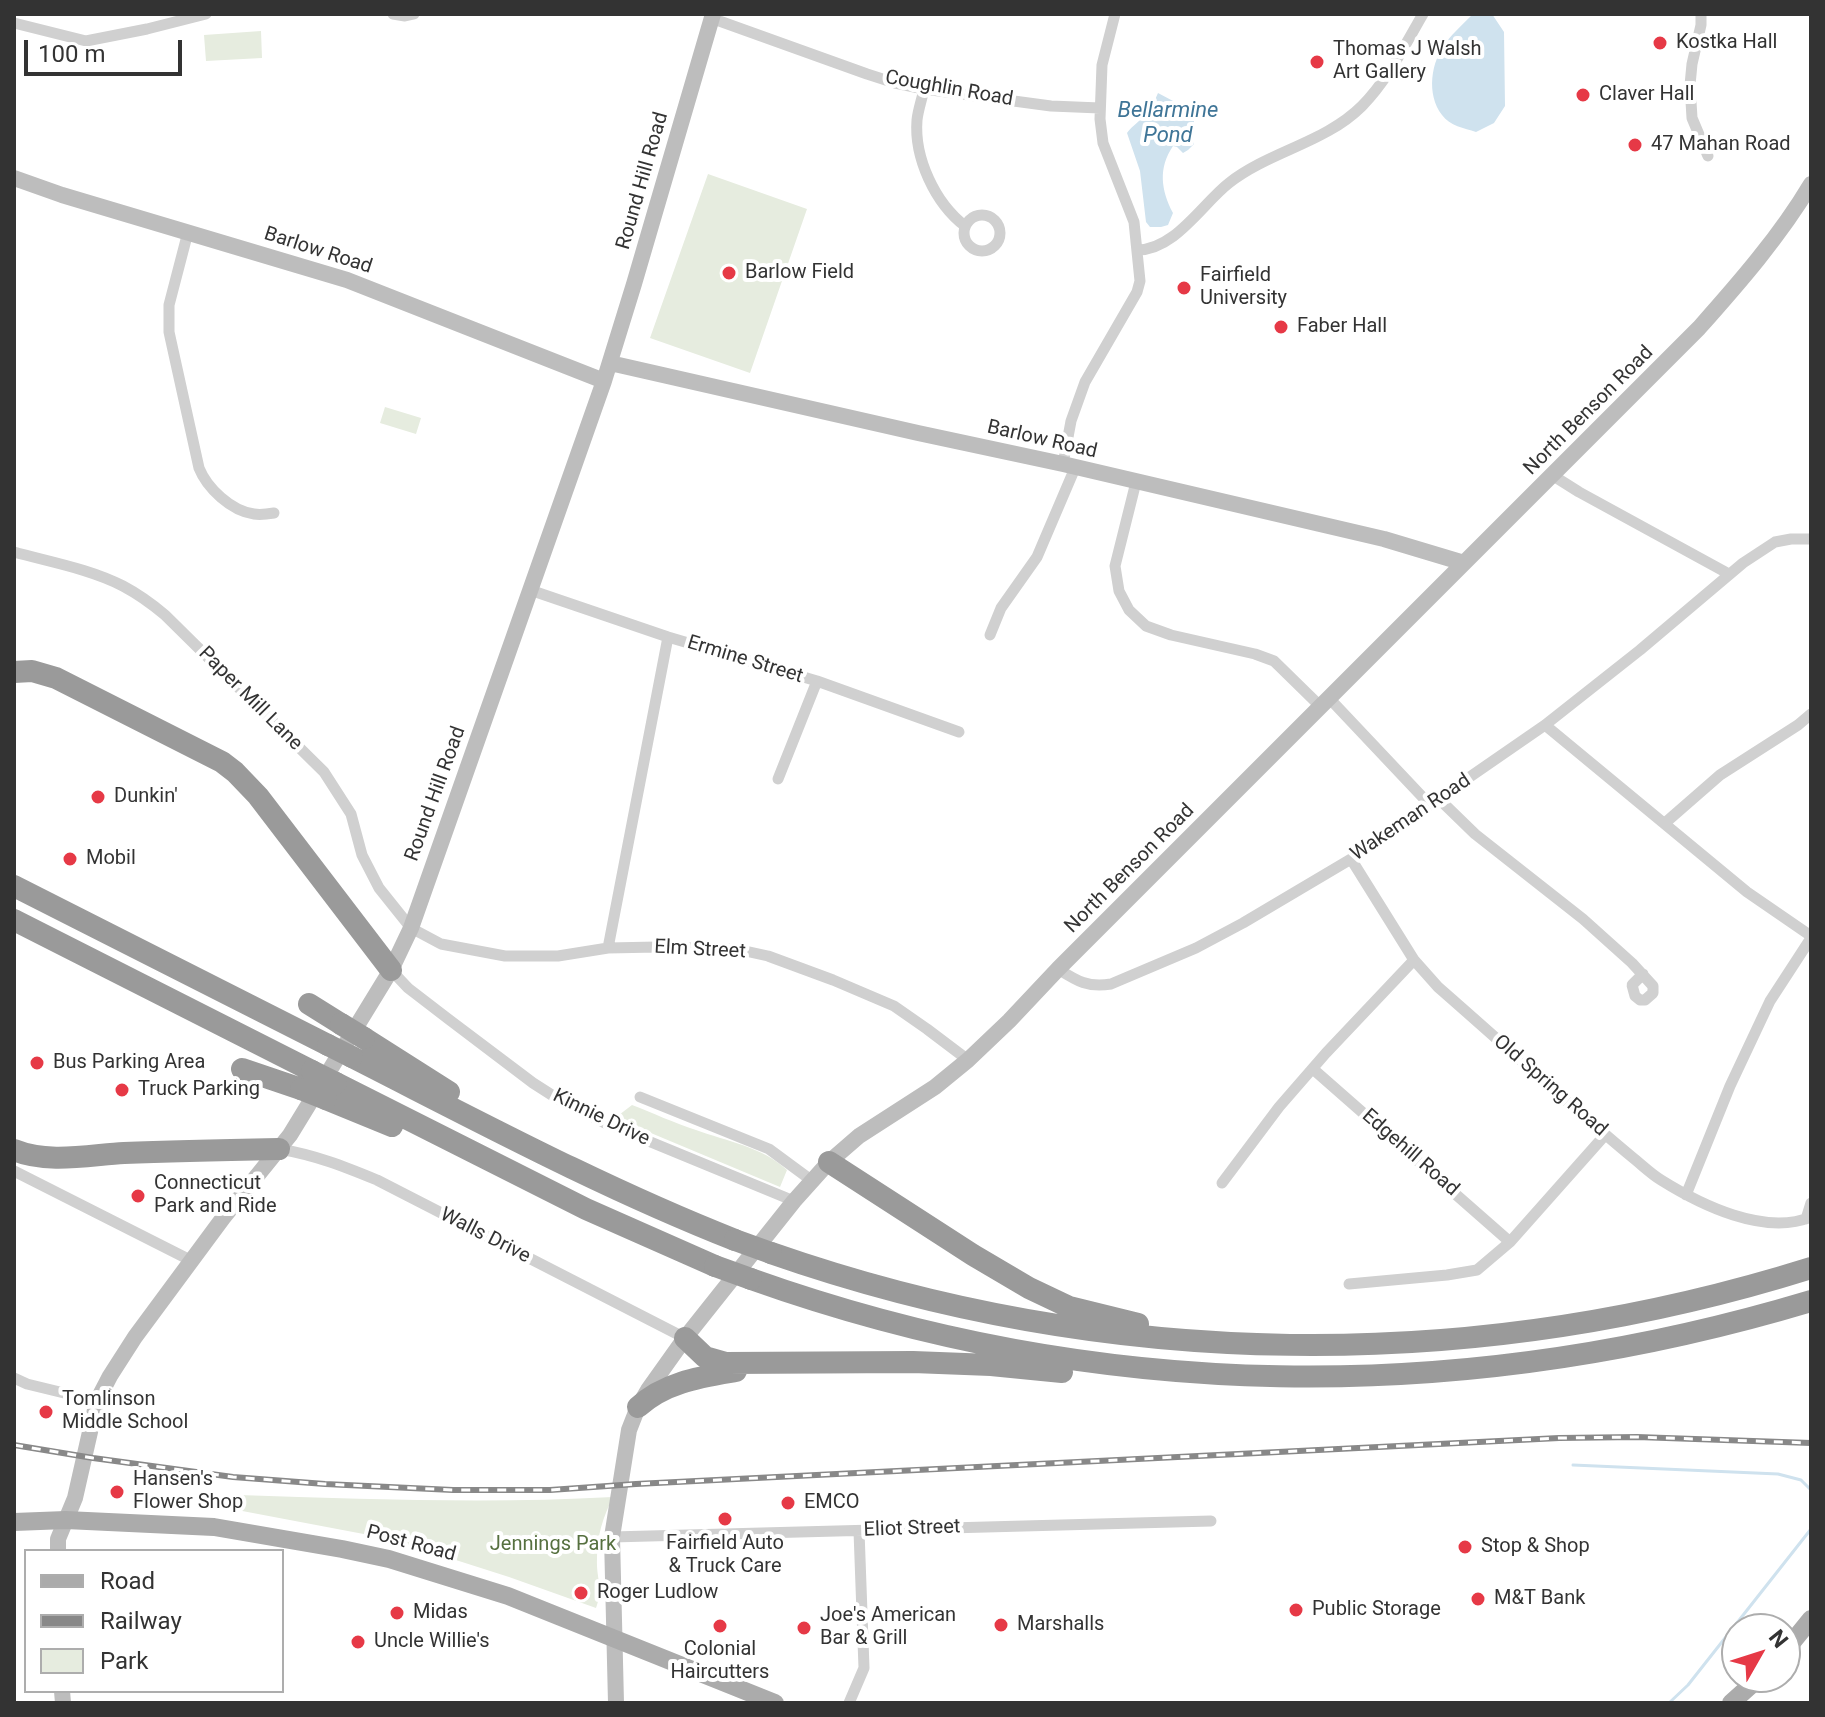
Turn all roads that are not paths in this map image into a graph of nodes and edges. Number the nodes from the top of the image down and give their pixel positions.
1 (206, 14) edge
2 (393, 14) edge
3 (414, 14) edge
4 (1115, 14) edge
5 (1423, 14) edge
6 (1701, 14) edge
7 (712, 16) edge
8 (14, 23) edge
9 (924, 89) junction
10 (1100, 108) junction
11 (1708, 156) dead end
12 (14, 178) edge
13 (1811, 184) edge
14 (965, 226) dead end
15 (188, 232) junction
16 (1137, 250) junction
17 (610, 363) junction
18 (604, 381) junction
19 (1069, 466) junction
20 (1552, 475) junction
21 (1136, 482) junction
22 (274, 513) dead end
23 (1811, 539) edge
24 (14, 552) edge
25 (1464, 563) junction
26 (1729, 574) junction
27 (530, 590) junction
28 (990, 635) dead end
29 (668, 637) junction
30 (14, 672) edge
31 (817, 681) junction
32 (1325, 702) junction
33 (1811, 714) edge
34 (1545, 725) junction
35 (959, 732) dead end
36 (778, 779) dead end
37 (1435, 802) junction
38 (1665, 823) junction
39 (1351, 859) junction
40 (14, 886) edge
41 (14, 920) edge
42 (411, 928) junction
43 (1811, 937) edge
44 (608, 948) junction
45 (1414, 960) junction
46 (1058, 969) junction
47 (391, 970) junction
48 (1643, 974) dead end
49 (309, 1004) dead end
50 (358, 1048) junction
51 (968, 1060) junction
52 (242, 1069) dead end
53 (1313, 1069) junction
54 (307, 1080) junction
55 (640, 1097) dead end
56 (1605, 1135) junction
57 (279, 1149) junction
58 (14, 1150) edge
59 (829, 1162) junction
60 (14, 1171) edge
61 (811, 1180) junction
62 (1222, 1183) dead end
63 (1686, 1195) junction
64 (794, 1201) junction
65 (1811, 1203) edge
66 (1808, 1218) edge
67 (1510, 1242) junction
68 (1811, 1254) edge
69 (192, 1261) junction
70 (1811, 1268) edge
71 (1349, 1284) dead end
72 (1811, 1301) edge
73 (1663, 1308) junction
74 (685, 1338) junction
75 (1213, 1343) junction
76 (798, 1363) junction
77 (1278, 1377) junction
78 (14, 1378) edge
79 (97, 1401) junction
80 (638, 1407) junction
81 (66, 1520) junction
82 (1211, 1521) dead end
83 (14, 1522) edge
84 (859, 1531) junction
85 (612, 1537) junction
86 (58, 1549) edge
87 (614, 1638) junction
88 (616, 1703) edge
89 (775, 1703) edge
90 (849, 1703) edge

1 - 8 street
2 - 3 street
4 - 10 street
5 - 16 street
6 - 11 street
7 - 9 street, Coughlin Road
7 - 17 main road, Round Hill Road
9 - 10 street, Coughlin Road
9 - 14 street
10 - 16 street
12 - 15 main road, Barlow Road
13 - 20 main road, North Benson Road
15 - 18 main road, Barlow Road
15 - 22 street
16 - 19 street
17 - 18 main road, Round Hill Road
17 - 19 main road, Barlow Road
18 - 27 main road, Round Hill Road
19 - 21 main road, Barlow Road
19 - 28 street
20 - 25 main road, North Benson Road
20 - 26 street
21 - 25 main road, Barlow Road
21 - 32 street
23 - 26 street, Wakeman Road
24 - 42 street, Paper Mill Lane
25 - 32 main road, North Benson Road
26 - 34 street, Wakeman Road
27 - 29 street, Ermine Street
27 - 42 main road, Round Hill Road
29 - 31 street, Ermine Street
29 - 44 street
30 - 47 highway
31 - 35 street, Ermine Street
31 - 36 street
32 - 37 street
32 - 46 main road, North Benson Road
33 - 38 street
34 - 37 street, Wakeman Road
34 - 38 street
37 - 39 street, Wakeman Road
37 - 48 street
38 - 43 street
39 - 45 street, Old Spring Road
39 - 46 street, Wakeman Road
40 - 50 highway, bridge
41 - 54 highway
42 - 44 street, Elm Street
42 - 47 main road, Round Hill Road
43 - 63 street
44 - 51 street, Elm Street
45 - 53 street
45 - 56 street, Old Spring Road
46 - 51 main road, North Benson Road
47 - 57 main road, Round Hill Road
47 - 64 street, Kinnie Drive
49 - 50 highway, bridge
50 - 75 highway, bridge
51 - 59 main road, North Benson Road
52 - 54 highway
53 - 62 street
53 - 67 street, Edgehill Road
54 - 77 highway, bridge
55 - 61 street
56 - 63 street, Old Spring Road
56 - 67 street
57 - 58 highway
57 - 69 main road, Round Hill Road
57 - 74 street, Walls Drive
59 - 61 main road, North Benson Road
59 - 75 highway
60 - 69 street
61 - 64 main road, North Benson Road
63 - 66 street, Old Spring Road
64 - 74 main road, North Benson Road
65 - 66 street
67 - 71 street
68 - 73 highway
69 - 79 main road, Round Hill Road
70 - 73 highway
72 - 77 highway
73 - 75 highway
74 - 76 highway
74 - 80 main road, North Benson Road
76 - 77 highway
76 - 80 highway
78 - 79 street
79 - 81 main road, Round Hill Road
80 - 85 main road, North Benson Road
81 - 83 main road, Post Road
81 - 86 main road, Round Hill Road
81 - 87 main road, Post Road
82 - 84 street, Eliot Street
84 - 85 street, Eliot Street
84 - 90 street
85 - 87 main road, North Benson Road
87 - 88 main road, North Benson Road
87 - 89 main road, Post Road

